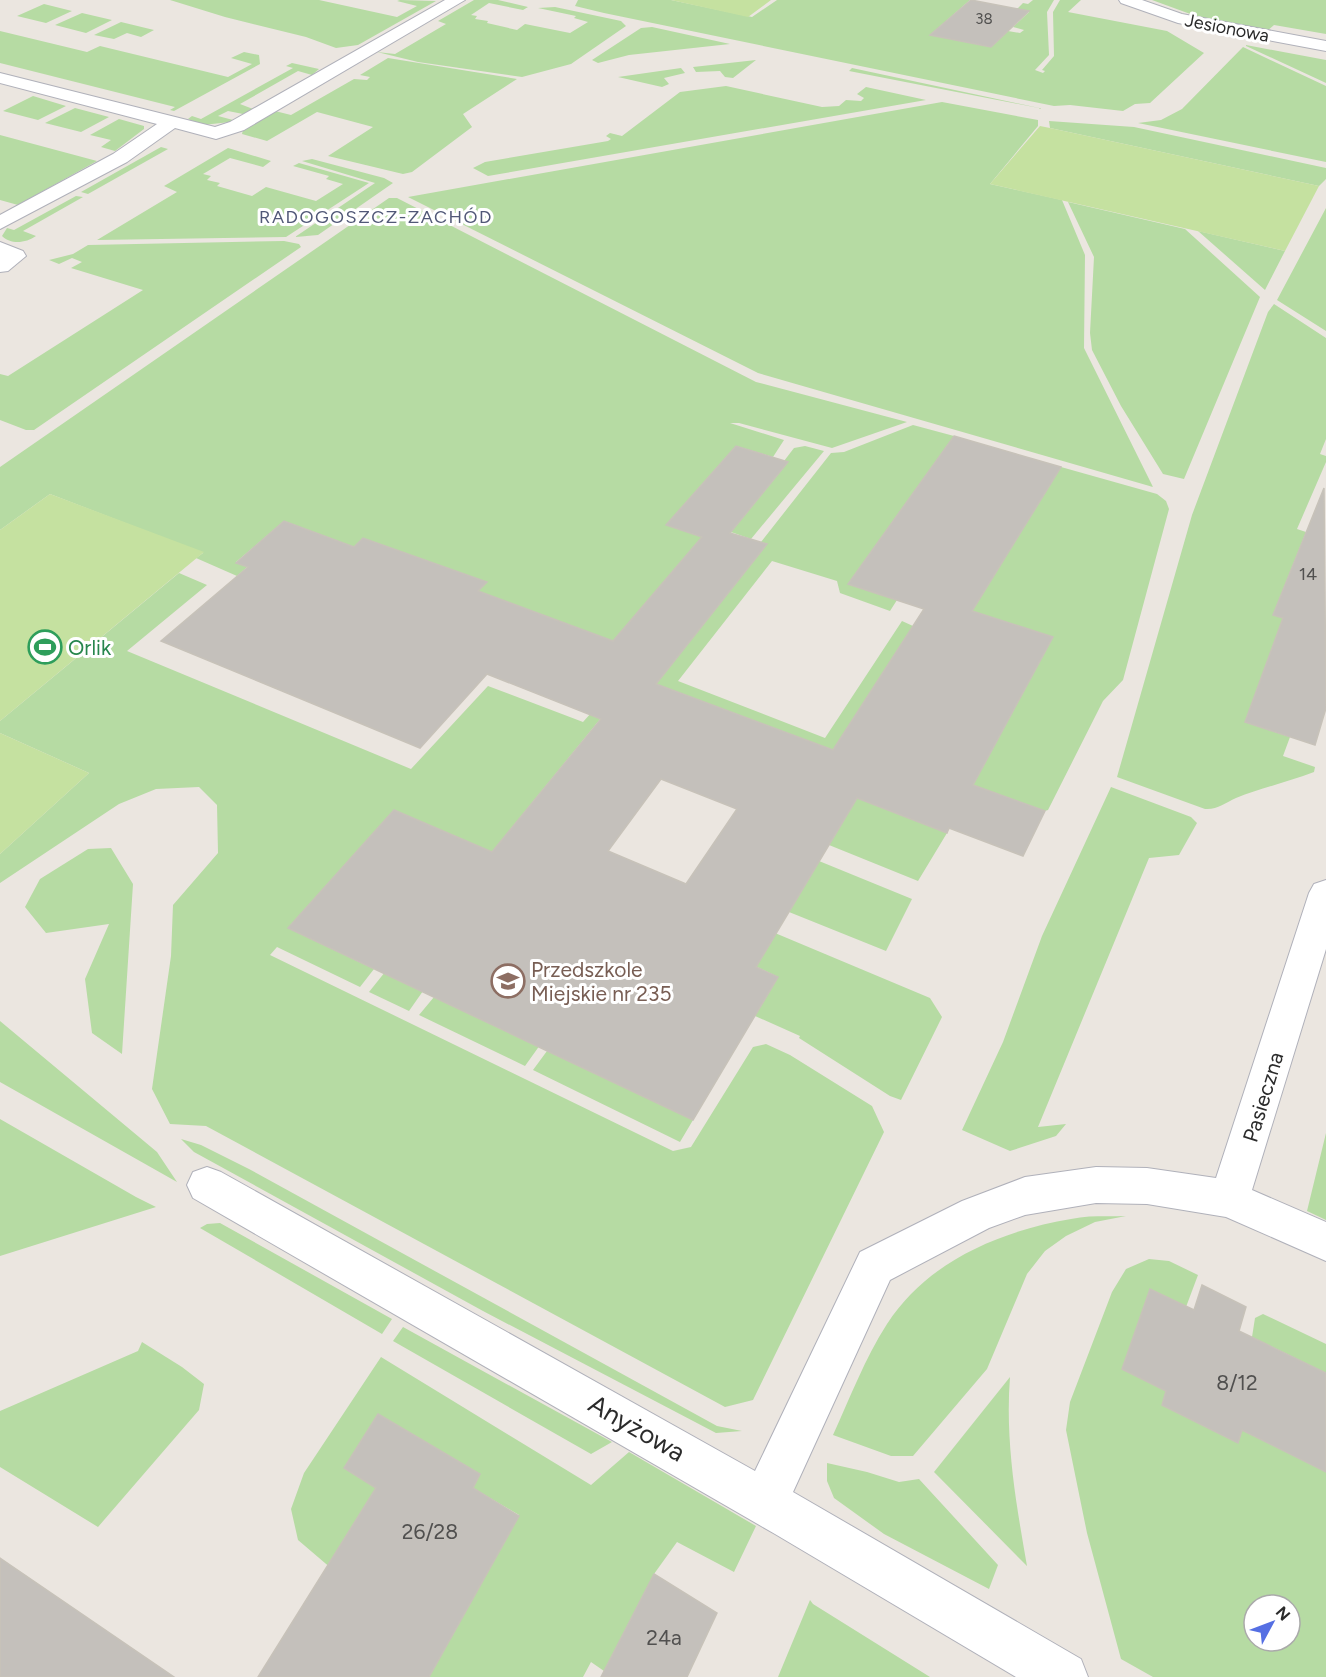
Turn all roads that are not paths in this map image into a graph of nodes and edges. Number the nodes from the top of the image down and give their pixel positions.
1 (457, 0) edge
2 (1129, 1) edge
3 (1326, 46) edge
4 (0, 78) edge
5 (170, 123) junction
6 (0, 223) edge
7 (0, 248) edge
8 (0, 266) edge
9 (1326, 893) edge
10 (207, 1185) dead end
11 (1229, 1199) junction
12 (1326, 1242) edge
13 (765, 1501) junction
14 (1063, 1677) edge

1 - 5 street
2 - 3 street, Jesionowa
4 - 5 street
5 - 6 street
7 - 8 street
9 - 11 street, Pasieczna
10 - 13 street, Anyżowa
11 - 12 street
11 - 13 street
13 - 14 street, Anyżowa

